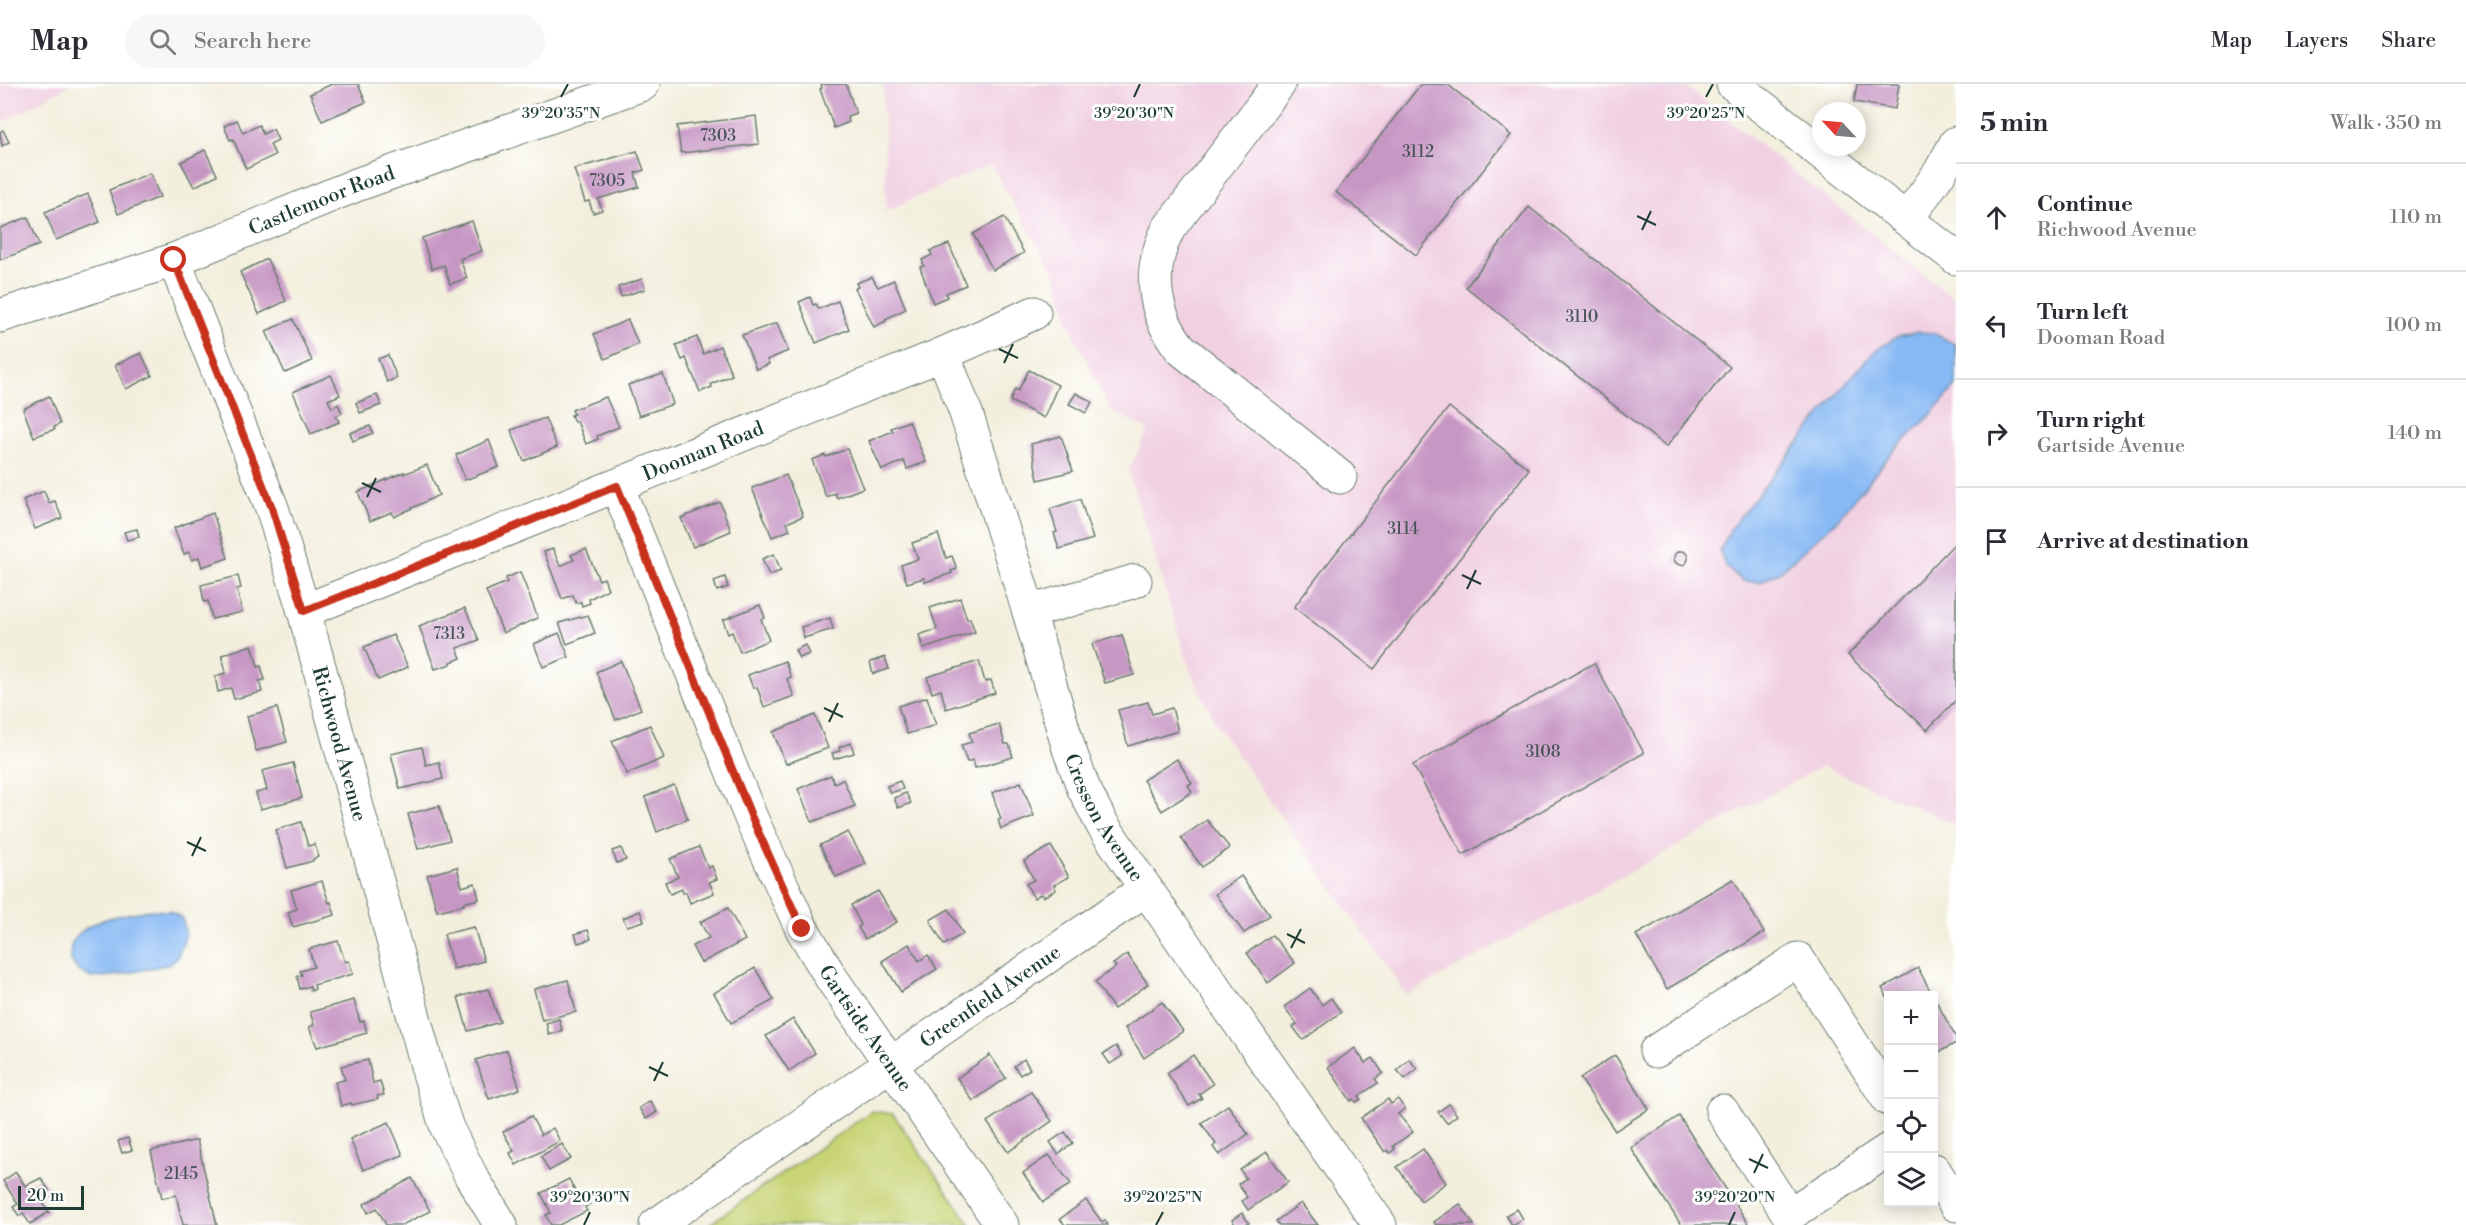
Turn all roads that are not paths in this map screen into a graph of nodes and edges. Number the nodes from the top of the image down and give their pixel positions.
1 (643, 84) edge
2 (1279, 84) edge
3 (1733, 84) edge
4 (1956, 142) edge
5 (1907, 219) junction
6 (1956, 258) edge
7 (174, 260) junction
8 (1034, 313) dead end
9 (0, 316) edge
10 (942, 354) junction
11 (1340, 477) dead end
12 (617, 486) junction
13 (1135, 581) dead end
14 (304, 611) junction
15 (1029, 612) junction
16 (1146, 889) junction
17 (1656, 1051) dead end
18 (891, 1064) junction
19 (1884, 1093) edge
20 (1722, 1112) dead end
21 (1884, 1153) edge
22 (1938, 1176) edge
23 (1956, 1205) edge
24 (501, 1225) edge
25 (656, 1225) edge
26 (1002, 1225) edge
27 (1380, 1225) edge

1 - 7 street, Castlemoor Road
2 - 11 street
3 - 5 street
4 - 5 street
5 - 6 street
7 - 9 street, Castlemoor Road
7 - 14 street, Richwood Avenue
8 - 10 street, Dooman Road
10 - 12 street, Dooman Road
10 - 15 street, Cresson Avenue
12 - 14 street, Dooman Road
12 - 18 street, Gartside Avenue
13 - 15 street
14 - 24 street, Richwood Avenue
15 - 16 street, Cresson Avenue
16 - 18 street, Greenfield Avenue
16 - 27 street, Cresson Avenue
17 - 19 street
18 - 25 street, Greenfield Avenue
18 - 26 street, Gartside Avenue
20 - 21 street
22 - 23 street

